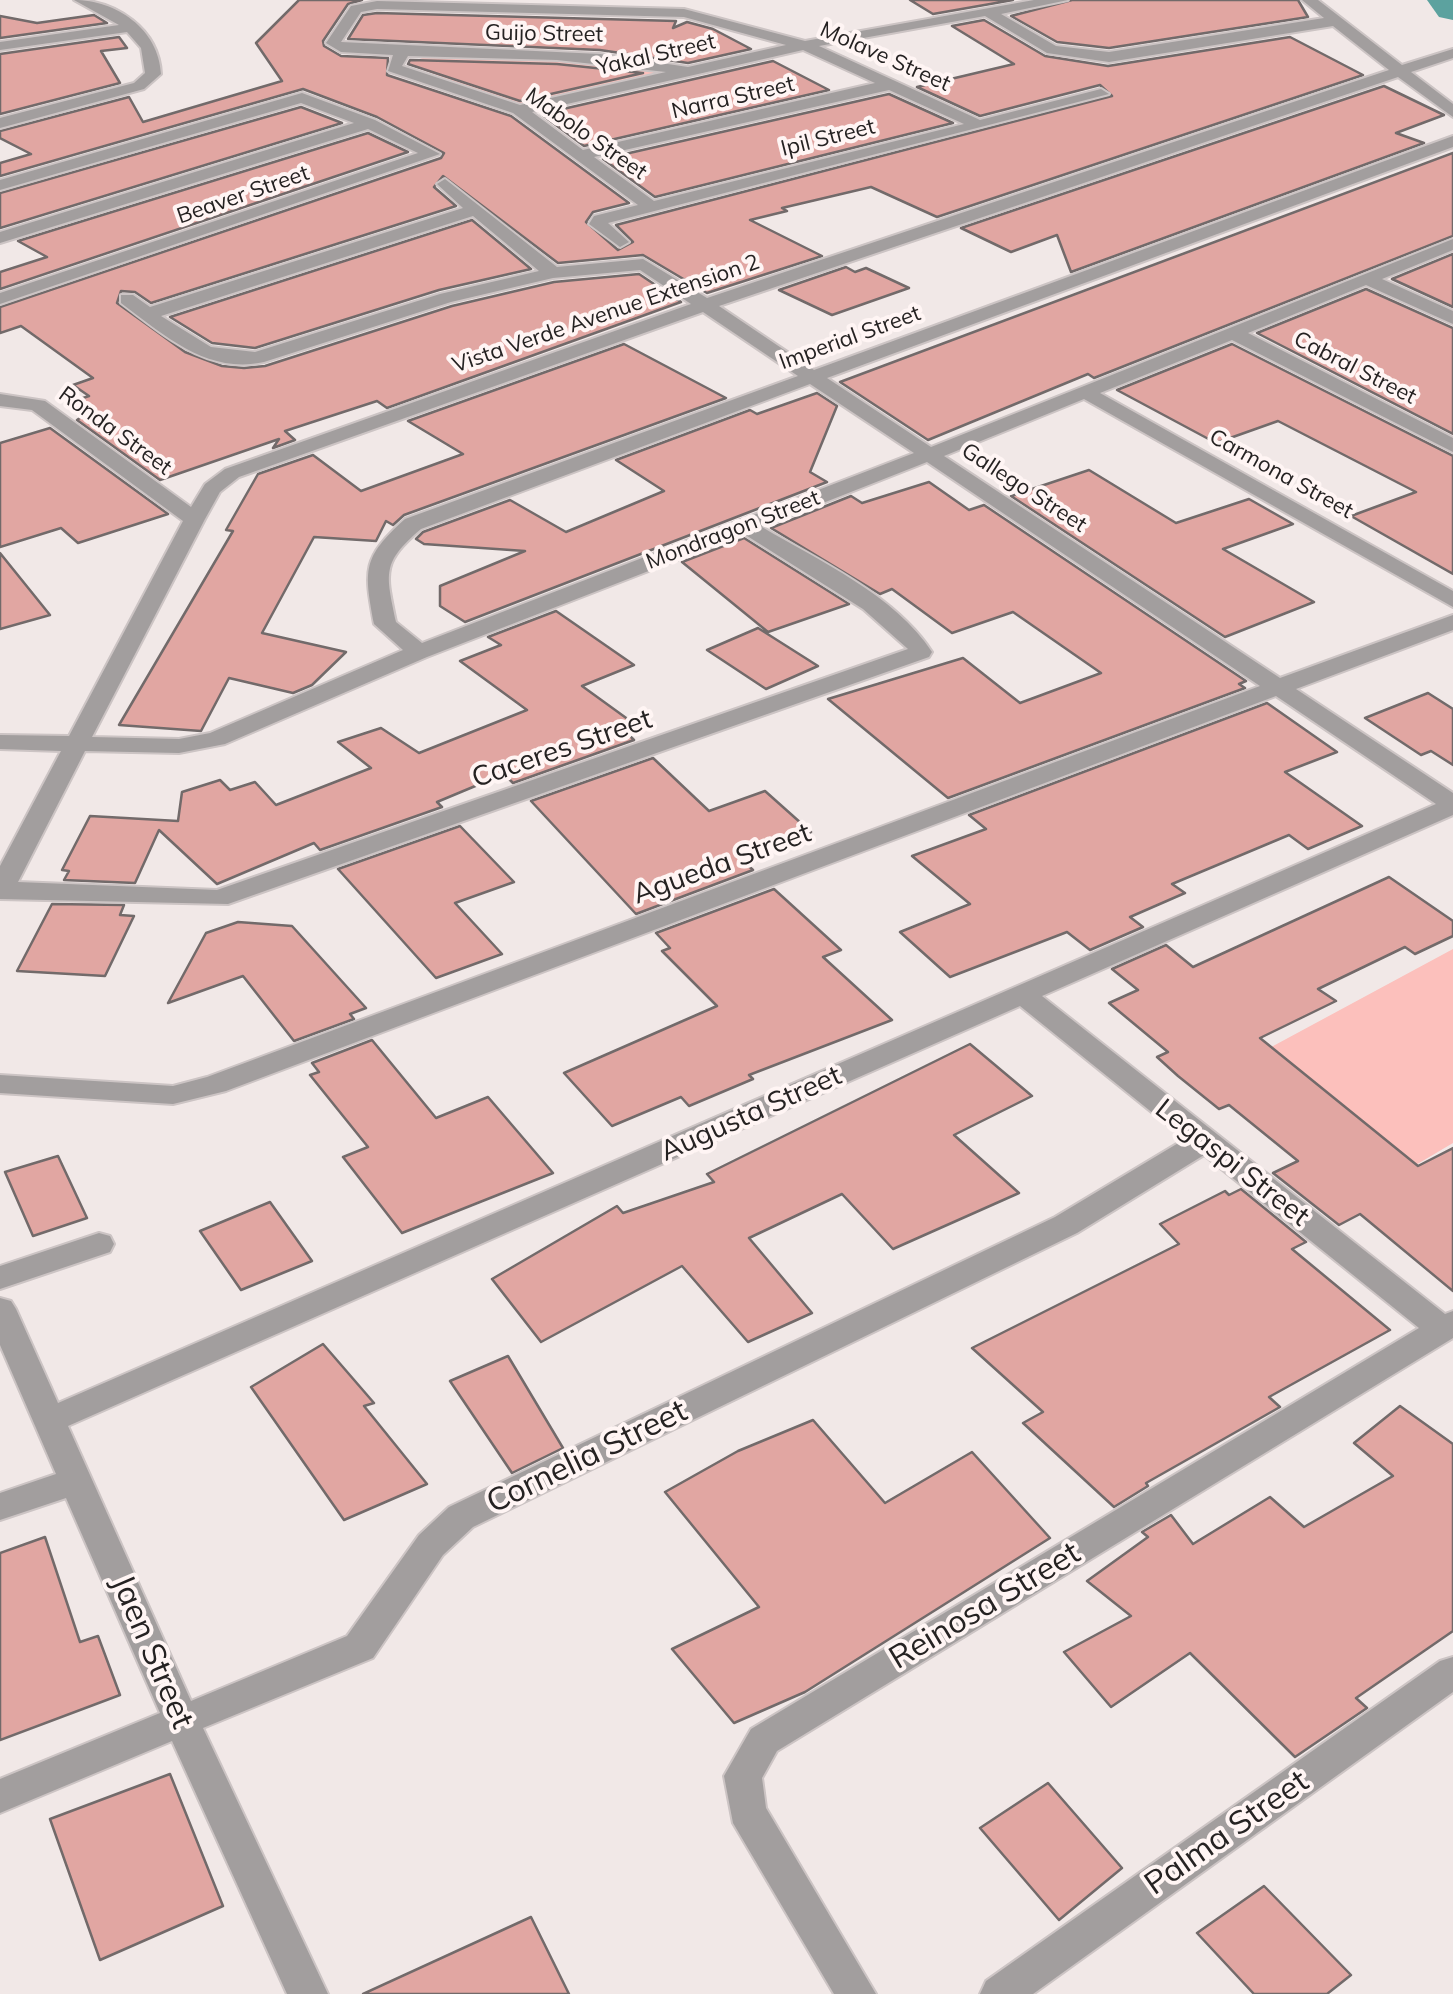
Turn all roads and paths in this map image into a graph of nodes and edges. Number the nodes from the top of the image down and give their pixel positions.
1 (81, 0) edge
2 (705, 0) edge
3 (1061, 0) edge
4 (1309, 0) edge
5 (988, 12) junction
6 (684, 13) junction
7 (1336, 21) junction
8 (133, 27) junction
9 (804, 45) junction
10 (0, 46) edge
11 (402, 53) junction
12 (1453, 53) edge
13 (685, 71) junction
14 (1403, 71) junction
15 (893, 84) junction
16 (1101, 94) dead end
17 (518, 110) junction
18 (1453, 112) edge
19 (0, 123) edge
20 (369, 123) junction
21 (978, 124) junction
22 (1453, 141) edge
23 (582, 155) junction
24 (445, 184) dead end
25 (0, 185) edge
26 (648, 205) junction
27 (476, 209) junction
28 (0, 238) edge
29 (620, 242) dead end
30 (1453, 244) edge
31 (554, 273) junction
32 (1368, 279) junction
33 (0, 299) edge
34 (127, 299) dead end
35 (702, 306) junction
36 (148, 314) junction
37 (1453, 318) edge
38 (1235, 334) junction
39 (812, 380) junction
40 (1085, 392) junction
41 (0, 400) edge
42 (1453, 446) edge
43 (928, 456) junction
44 (194, 519) junction
45 (745, 525) junction
46 (1453, 600) edge
47 (1453, 622) edge
48 (419, 652) junction
49 (1283, 688) junction
50 (0, 742) edge
51 (77, 745) junction
52 (1453, 805) edge
53 (0, 890) edge
54 (1024, 995) junction
55 (0, 1084) edge
56 (1204, 1142) junction
57 (99, 1244) dead end
58 (0, 1278) edge
59 (0, 1309) edge
60 (1448, 1326) edge
61 (48, 1421) junction
62 (78, 1480) junction
63 (0, 1507) edge
64 (1453, 1672) edge
65 (181, 1720) junction
66 (0, 1796) edge
67 (308, 1994) edge
68 (856, 1994) edge
69 (1000, 1994) edge

1 - 8 street
2 - 6 street
3 - 5 street
4 - 7 street
5 - 7 street
5 - 9 street
6 - 9 street, Molave Street
6 - 11 street, Molave Street
7 - 14 street
8 - 10 street
8 - 19 street
9 - 13 street, Yakal Street
9 - 15 street, Molave Street
11 - 13 street, Guijo Street
11 - 17 street, Mabolo Street
12 - 14 street, Vista Verde Avenue Extension 2
13 - 17 street, Yakal Street
14 - 18 street
14 - 35 street, Vista Verde Avenue Extension 2
15 - 21 street, Molave Street
15 - 23 street, Narra Street
16 - 21 street, Ipil Street
17 - 23 street, Mabolo Street
20 - 25 street, Beaver Street
20 - 28 street, Beaver Street
20 - 33 street, Beaver Street
21 - 26 street, Ipil Street
22 - 39 street, Imperial Street
23 - 26 street, Mabolo Street
24 - 27 street
26 - 29 street, Ipil Street
27 - 31 street
27 - 36 street
30 - 32 street, Mondragon Street
31 - 35 street, Gallego Street
31 - 36 street, Gallego Street
32 - 37 street
32 - 38 street, Mondragon Street
34 - 36 street, Gallego Street
35 - 39 street, Gallego Street
35 - 44 street, Vista Verde Avenue Extension 2
38 - 40 street, Mondragon Street
38 - 42 street, Cabral Street
39 - 43 street, Gallego Street
39 - 48 street, Imperial Street
40 - 43 street, Mondragon Street
40 - 46 street, Carmona Street
41 - 44 street, Ronda Street
43 - 45 street, Mondragon Street
43 - 49 street, Gallego Street
44 - 51 street, Vista Verde Avenue Extension 2
45 - 48 street, Mondragon Street
45 - 53 street, Caceres Street
47 - 49 street, Agueda Street
48 - 51 street, Mondragon Street
49 - 52 street, Gallego Street
49 - 55 street, Agueda Street
50 - 51 street, Mondragon Street
51 - 53 street, Vista Verde Avenue Extension 2
52 - 54 street, Augusta Street
54 - 56 street, Legaspi Street
54 - 61 street, Augusta Street
56 - 60 street, Legaspi Street
56 - 65 street, Cornelia Street
57 - 58 street
59 - 61 street, Jaen Street
60 - 68 street, Reinosa Street
61 - 62 street, Jaen Street
62 - 63 street
62 - 65 street, Jaen Street
64 - 69 street, Palma Street
65 - 66 street, Cornelia Street
65 - 67 street, Jaen Street

